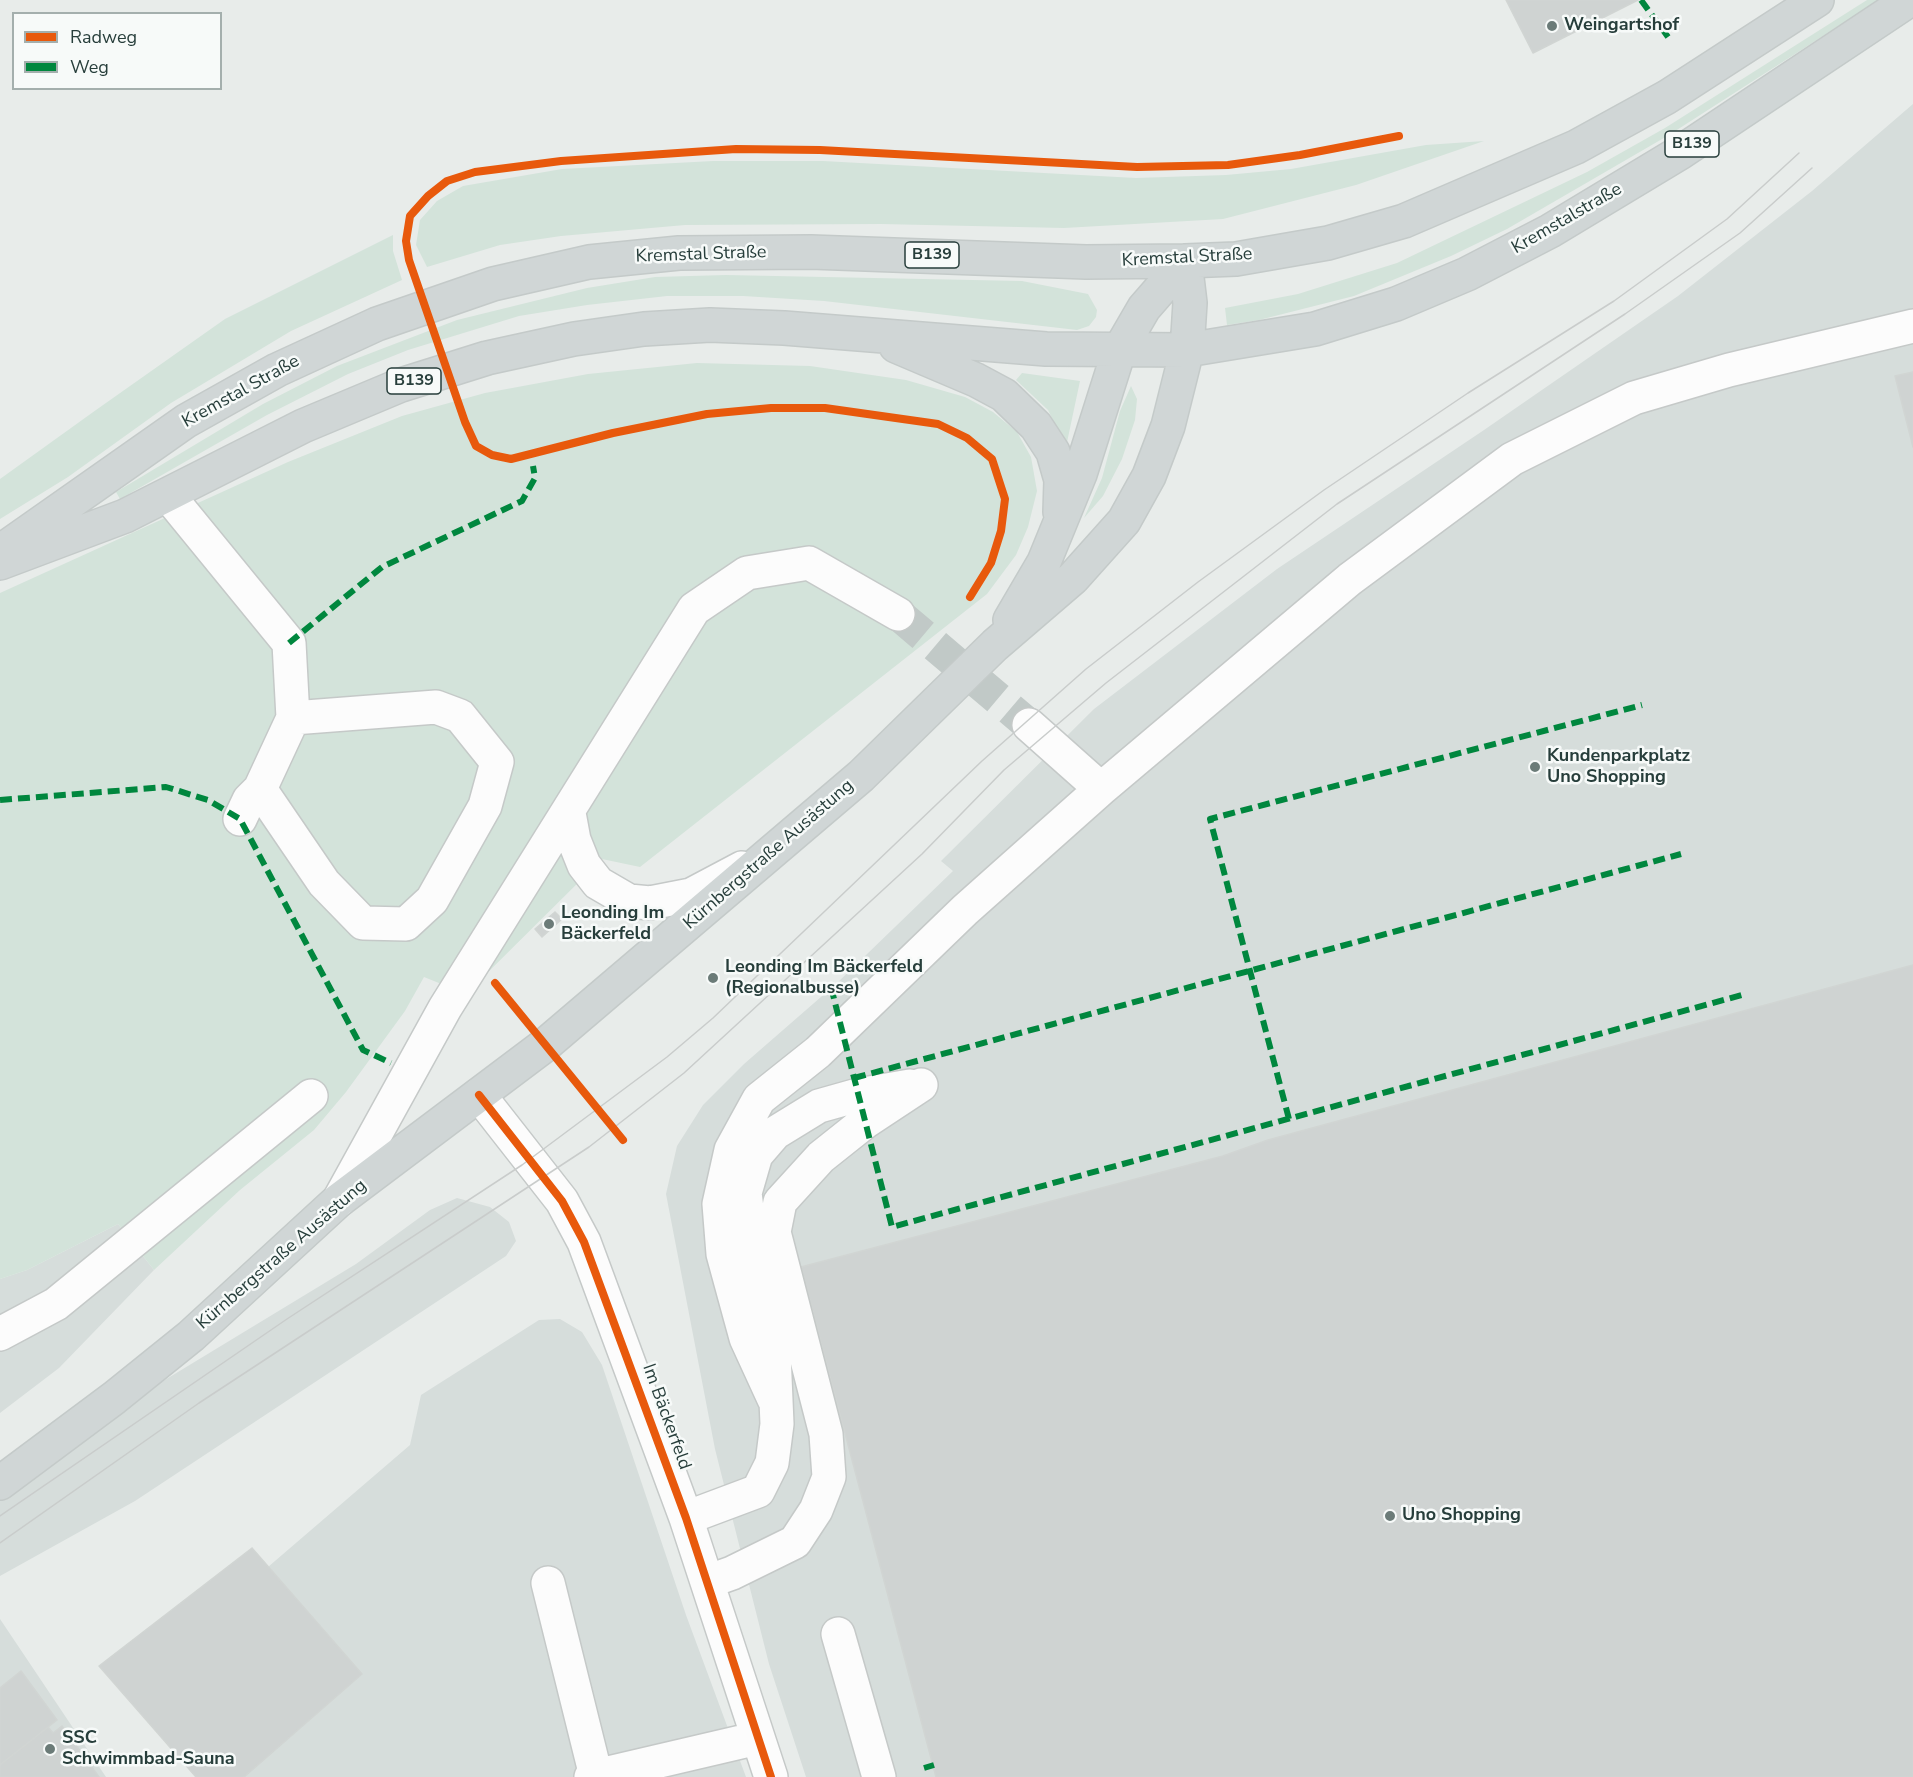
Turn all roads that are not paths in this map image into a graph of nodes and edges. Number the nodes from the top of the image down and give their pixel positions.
1 (1817, 0) edge
2 (1909, 0) edge
3 (1185, 261) junction
4 (1913, 326) edge
5 (870, 335) junction
6 (1187, 350) junction
7 (1119, 351) junction
8 (168, 495) junction
9 (1060, 522) junction
10 (0, 551) edge
11 (0, 563) edge
12 (898, 614) tunnel mouth
13 (995, 645) junction
14 (294, 718) junction
15 (1029, 725) tunnel mouth
16 (260, 789) junction
17 (1101, 789) junction
18 (568, 814) junction
19 (240, 819) dead end
20 (771, 854) junction
21 (478, 1095) junction
22 (311, 1096) dead end
23 (339, 1200) junction
24 (0, 1334) edge
25 (774, 1399) junction
26 (0, 1483) edge
27 (686, 1518) junction
28 (707, 1582) junction
29 (548, 1583) dead end
30 (838, 1634) dead end
31 (758, 1738) junction
32 (594, 1776) edge
33 (771, 1777) edge
34 (879, 1777) edge

1 - 3 main road, Kremstal Straße / B139
2 - 6 main road, Kremstalstraße / B139
3 - 6 main road
3 - 7 main road
3 - 10 main road, Kremstal Straße / B139
4 - 17 street
5 - 7 main road, B139
5 - 8 main road, B139
5 - 9 main road, B139
6 - 7 main road, B139
6 - 13 main road
7 - 9 main road
8 - 11 main road, B139
8 - 14 street
9 - 13 main road
12 - 18 street
13 - 20 main road, Kürnbergstraße Ausästung
14 - 16 street
14 - 16 street
15 - 17 street
16 - 19 street
17 - 25 street
18 - 20 street
18 - 23 street
20 - 21 main road, Kürnbergstraße Ausästung
21 - 23 main road, Kürnbergstraße Ausästung
21 - 27 street, Im Bäckerfeld
22 - 24 street
23 - 26 main road, Kürnbergstraße Ausästung
25 - 27 street
25 - 28 street
27 - 28 street, Im Bäckerfeld
28 - 31 street, Im Bäckerfeld
29 - 32 street
30 - 34 street
31 - 32 street
31 - 33 street, Im Bäckerfeld

